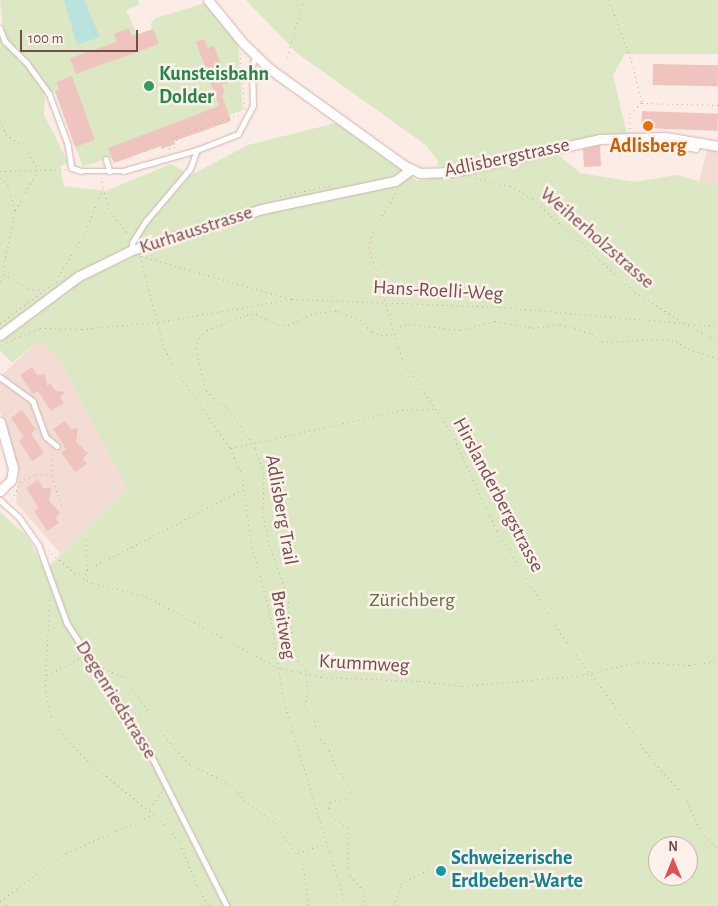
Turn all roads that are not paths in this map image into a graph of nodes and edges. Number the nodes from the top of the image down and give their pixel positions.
1 (208, 0) edge
2 (0, 28) edge
3 (256, 56) junction
4 (718, 146) edge
5 (196, 150) junction
6 (106, 159) dead end
7 (410, 170) junction
8 (110, 171) junction
9 (136, 249) junction
10 (0, 337) edge
11 (0, 377) edge
12 (0, 422) edge
13 (57, 446) road end
14 (0, 491) edge
15 (0, 500) edge
16 (227, 906) edge

1 - 3 street, Adlisbergstrasse
2 - 8 lane
3 - 5 lane
3 - 7 street, Adlisbergstrasse
4 - 7 street, Adlisbergstrasse
5 - 8 lane
5 - 9 lane
6 - 8 lane
7 - 9 street, Kurhausstrasse
9 - 10 street, Kurhausstrasse
11 - 13 lane
12 - 14 street
15 - 16 lane, Degenriedstrasse

